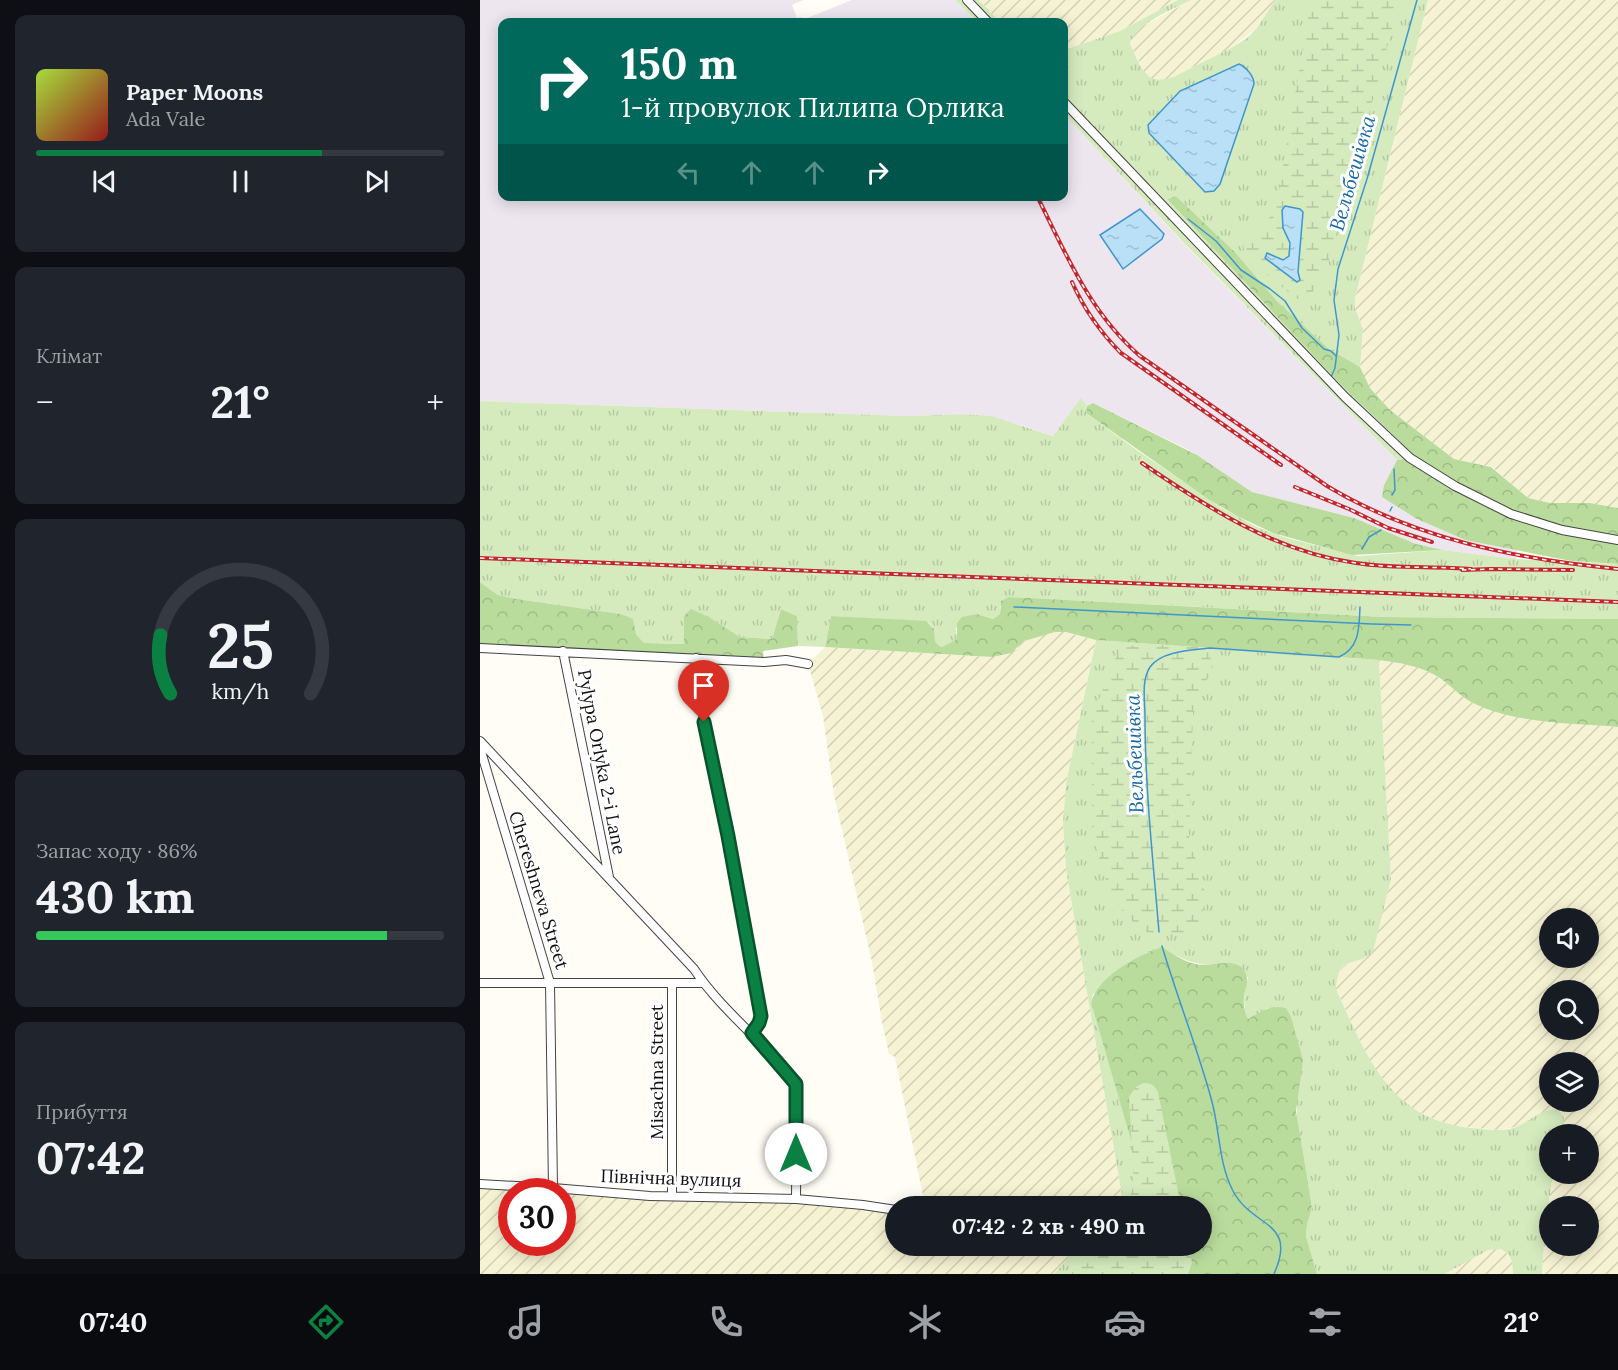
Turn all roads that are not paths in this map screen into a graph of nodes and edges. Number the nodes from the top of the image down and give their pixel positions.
1 (967, 0) edge
2 (984, 18) edge
3 (1068, 106) edge
4 (1618, 540) edge
5 (480, 648) edge
6 (563, 651) junction
7 (696, 658) junction
8 (808, 664) dead end
9 (480, 741) edge
10 (480, 748) edge
11 (609, 878) junction
12 (480, 983) edge
13 (550, 983) junction
14 (703, 983) junction
15 (672, 984) junction
16 (752, 1033) junction
17 (553, 1178) edge
18 (480, 1184) edge
19 (498, 1185) edge
20 (576, 1190) edge
21 (672, 1195) junction
22 (796, 1199) junction
23 (885, 1208) edge

1 - 2 street
3 - 4 street
5 - 6 street
6 - 7 street
6 - 11 street, Pylypa Orlyka 2-i Lane
7 - 8 street
7 - 16 street
9 - 11 street
10 - 13 street, Chereshneva Street
11 - 14 street
12 - 13 street
13 - 15 street
13 - 17 street, Chereshneva Street
14 - 15 street
14 - 16 street
15 - 21 street, Misachna Street
16 - 22 street
18 - 19 street, Північна вулиця
20 - 21 street, Північна вулиця
21 - 22 street, Північна вулиця
22 - 23 street, Північна вулиця

